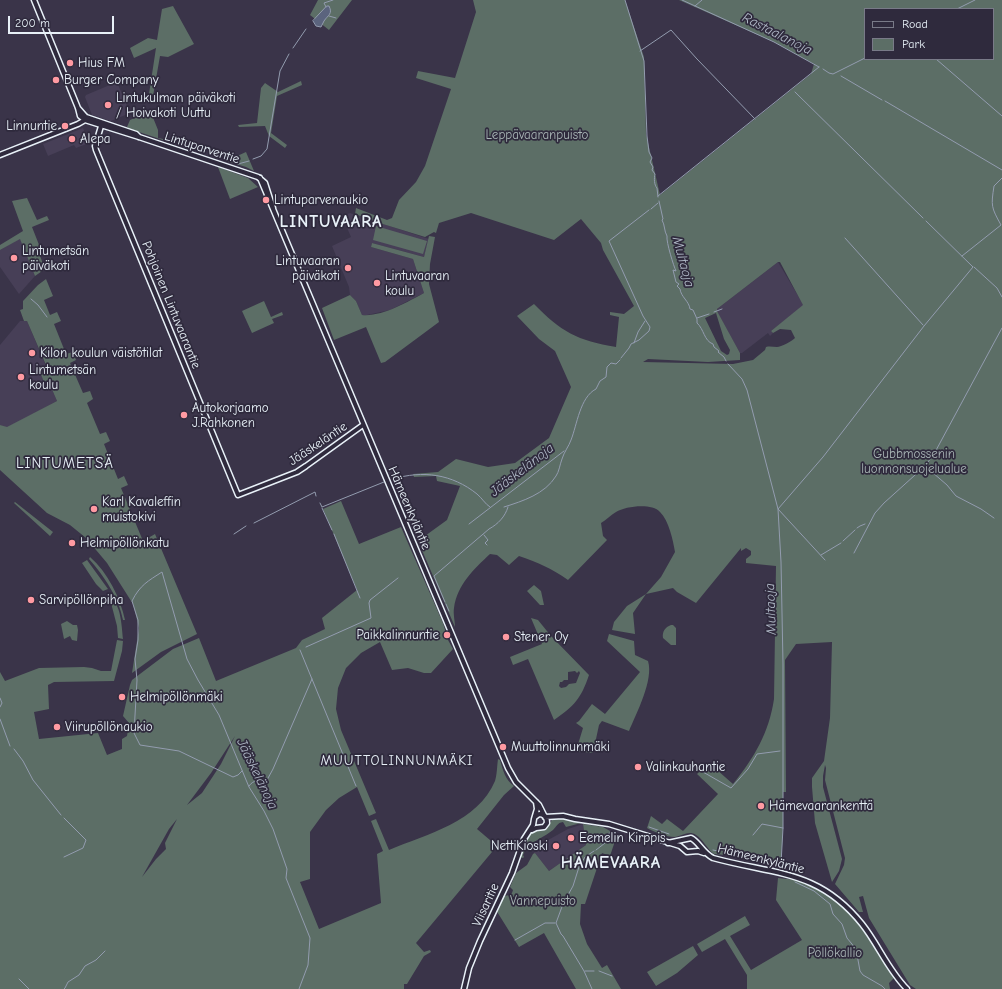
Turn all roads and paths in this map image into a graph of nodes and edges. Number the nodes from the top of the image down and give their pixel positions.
1 (34, 0) edge
2 (83, 118) junction
3 (102, 124) junction
4 (0, 155) edge
5 (260, 178) joint
6 (363, 425) junction
7 (238, 495) joint
8 (536, 802) junction
9 (535, 817) junction
10 (545, 818) junction
11 (534, 823) junction
12 (538, 828) junction
13 (530, 831) junction
14 (686, 839) junction
15 (668, 842) junction
16 (697, 844) junction
17 (683, 848) junction
18 (694, 851) junction
19 (705, 853) junction
20 (464, 989) edge
21 (906, 989) edge

1 - 2 street
2 - 3 street, Lintuparventie
2 - 4 street
3 - 5 street, Lintuparventie
3 - 7 street, Pohjoinen Lintuvaarantie
5 - 6 street, Hämeenkyläntie
6 - 7 street, Jääskeläntie
6 - 8 street, Hämeenkyläntie
8 - 9 street
8 - 10 street, Hämeenkyläntie
9 - 10 street
9 - 11 street
10 - 12 street
10 - 15 street
11 - 12 street
11 - 13 street, Viisaritie
12 - 13 street
13 - 20 street, Viisaritie
14 - 15 street
14 - 16 street
14 - 17 street
15 - 17 street
16 - 18 street
16 - 19 street, Hämeenkyläntie
17 - 18 street
18 - 19 street, Hämeenkyläntie
19 - 21 street, Hämeenkyläntie

